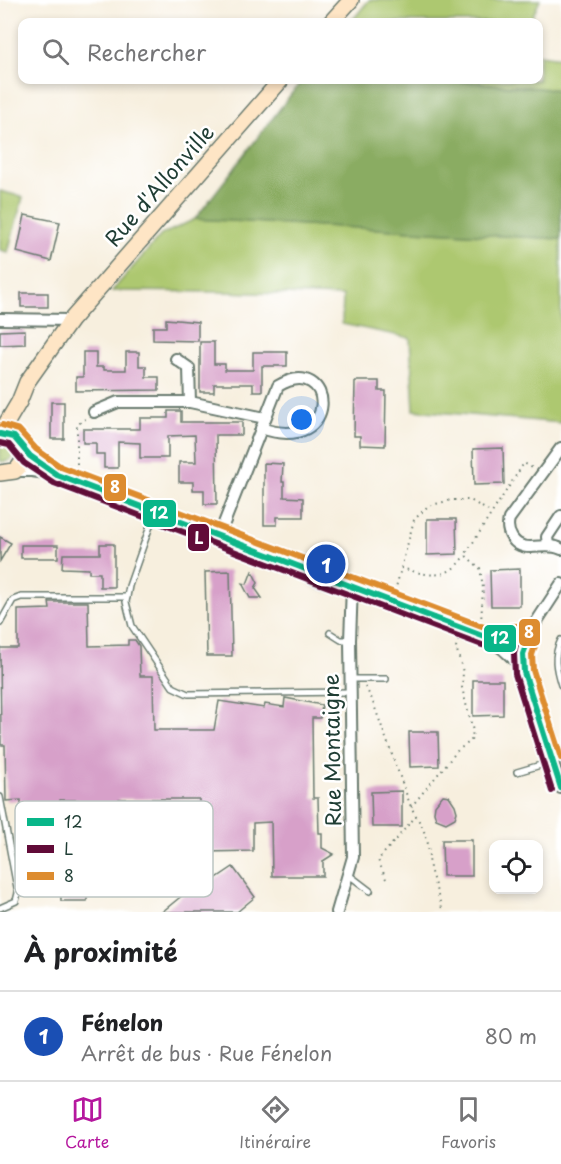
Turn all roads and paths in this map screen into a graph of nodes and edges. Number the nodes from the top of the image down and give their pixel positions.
1 (351, 0) edge
2 (335, 18) edge
3 (278, 84) edge
4 (0, 319) edge
5 (71, 320) junction
6 (176, 359) dead end
7 (19, 402) junction
8 (190, 402) junction
9 (94, 412) joint
10 (263, 423) junction
11 (0, 434) edge
12 (21, 444) junction
13 (561, 448) edge
14 (7, 472) edge
15 (542, 473) junction
16 (57, 475) junction
17 (76, 482) junction
18 (155, 512) junction
19 (492, 513) junction
20 (561, 516) edge
21 (219, 536) junction
22 (548, 545) junction
23 (561, 549) edge
24 (465, 555) junction
25 (401, 568) junction
26 (561, 584) edge
27 (352, 586) junction
28 (127, 597) junction
29 (392, 601) junction
30 (0, 623) edge
31 (535, 624) junction
32 (462, 628) junction
33 (330, 633) dead end
34 (482, 635) junction
35 (350, 640) junction
36 (561, 640) edge
37 (512, 647) junction
38 (356, 679) junction
39 (386, 679) dead end
40 (561, 685) edge
41 (351, 692) junction
42 (557, 760) edge
43 (517, 772) dead end
44 (561, 788) edge
45 (0, 796) edge
46 (411, 807) junction
47 (416, 816) junction
48 (349, 875) junction
49 (15, 877) edge
50 (386, 879) dead end
51 (370, 891) dead end
52 (17, 897) edge
53 (0, 908) edge
54 (337, 912) edge
55 (443, 912) edge

1 - 2 main road
3 - 5 main road, Rue d'Allonville
4 - 5 street
5 - 7 main road, Rue d'Allonville
6 - 8 street
7 - 11 main road, Rue d'Allonville
7 - 12 main road, Rue d'Allonville
8 - 9 street
8 - 10 street
9 - 17 path
10 - 10 street
10 - 21 street
11 - 12 main road
12 - 14 main road
12 - 16 street
13 - 15 street
14 - 16 street
15 - 19 path
15 - 22 street
16 - 17 street
17 - 18 street
18 - 21 street
18 - 28 lane
19 - 24 path
19 - 25 path
20 - 22 street
21 - 27 street
22 - 23 street
24 - 25 path
24 - 34 path
25 - 29 path
26 - 31 street
27 - 29 street
27 - 35 street, Rue Montaigne
28 - 30 lane
28 - 41 lane
29 - 32 street
31 - 37 street
31 - 37 street
32 - 34 street
32 - 46 path
33 - 35 lane
34 - 37 street
35 - 38 street, Rue Montaigne
36 - 40 lane
37 - 42 street
38 - 39 lane
38 - 41 street, Rue Montaigne
38 - 46 path
41 - 48 street, Rue Montaigne
42 - 43 lane
42 - 44 street
45 - 49 lane
46 - 47 path
47 - 50 path
47 - 55 path
48 - 51 lane
48 - 54 street, Rue Montaigne
52 - 53 lane

